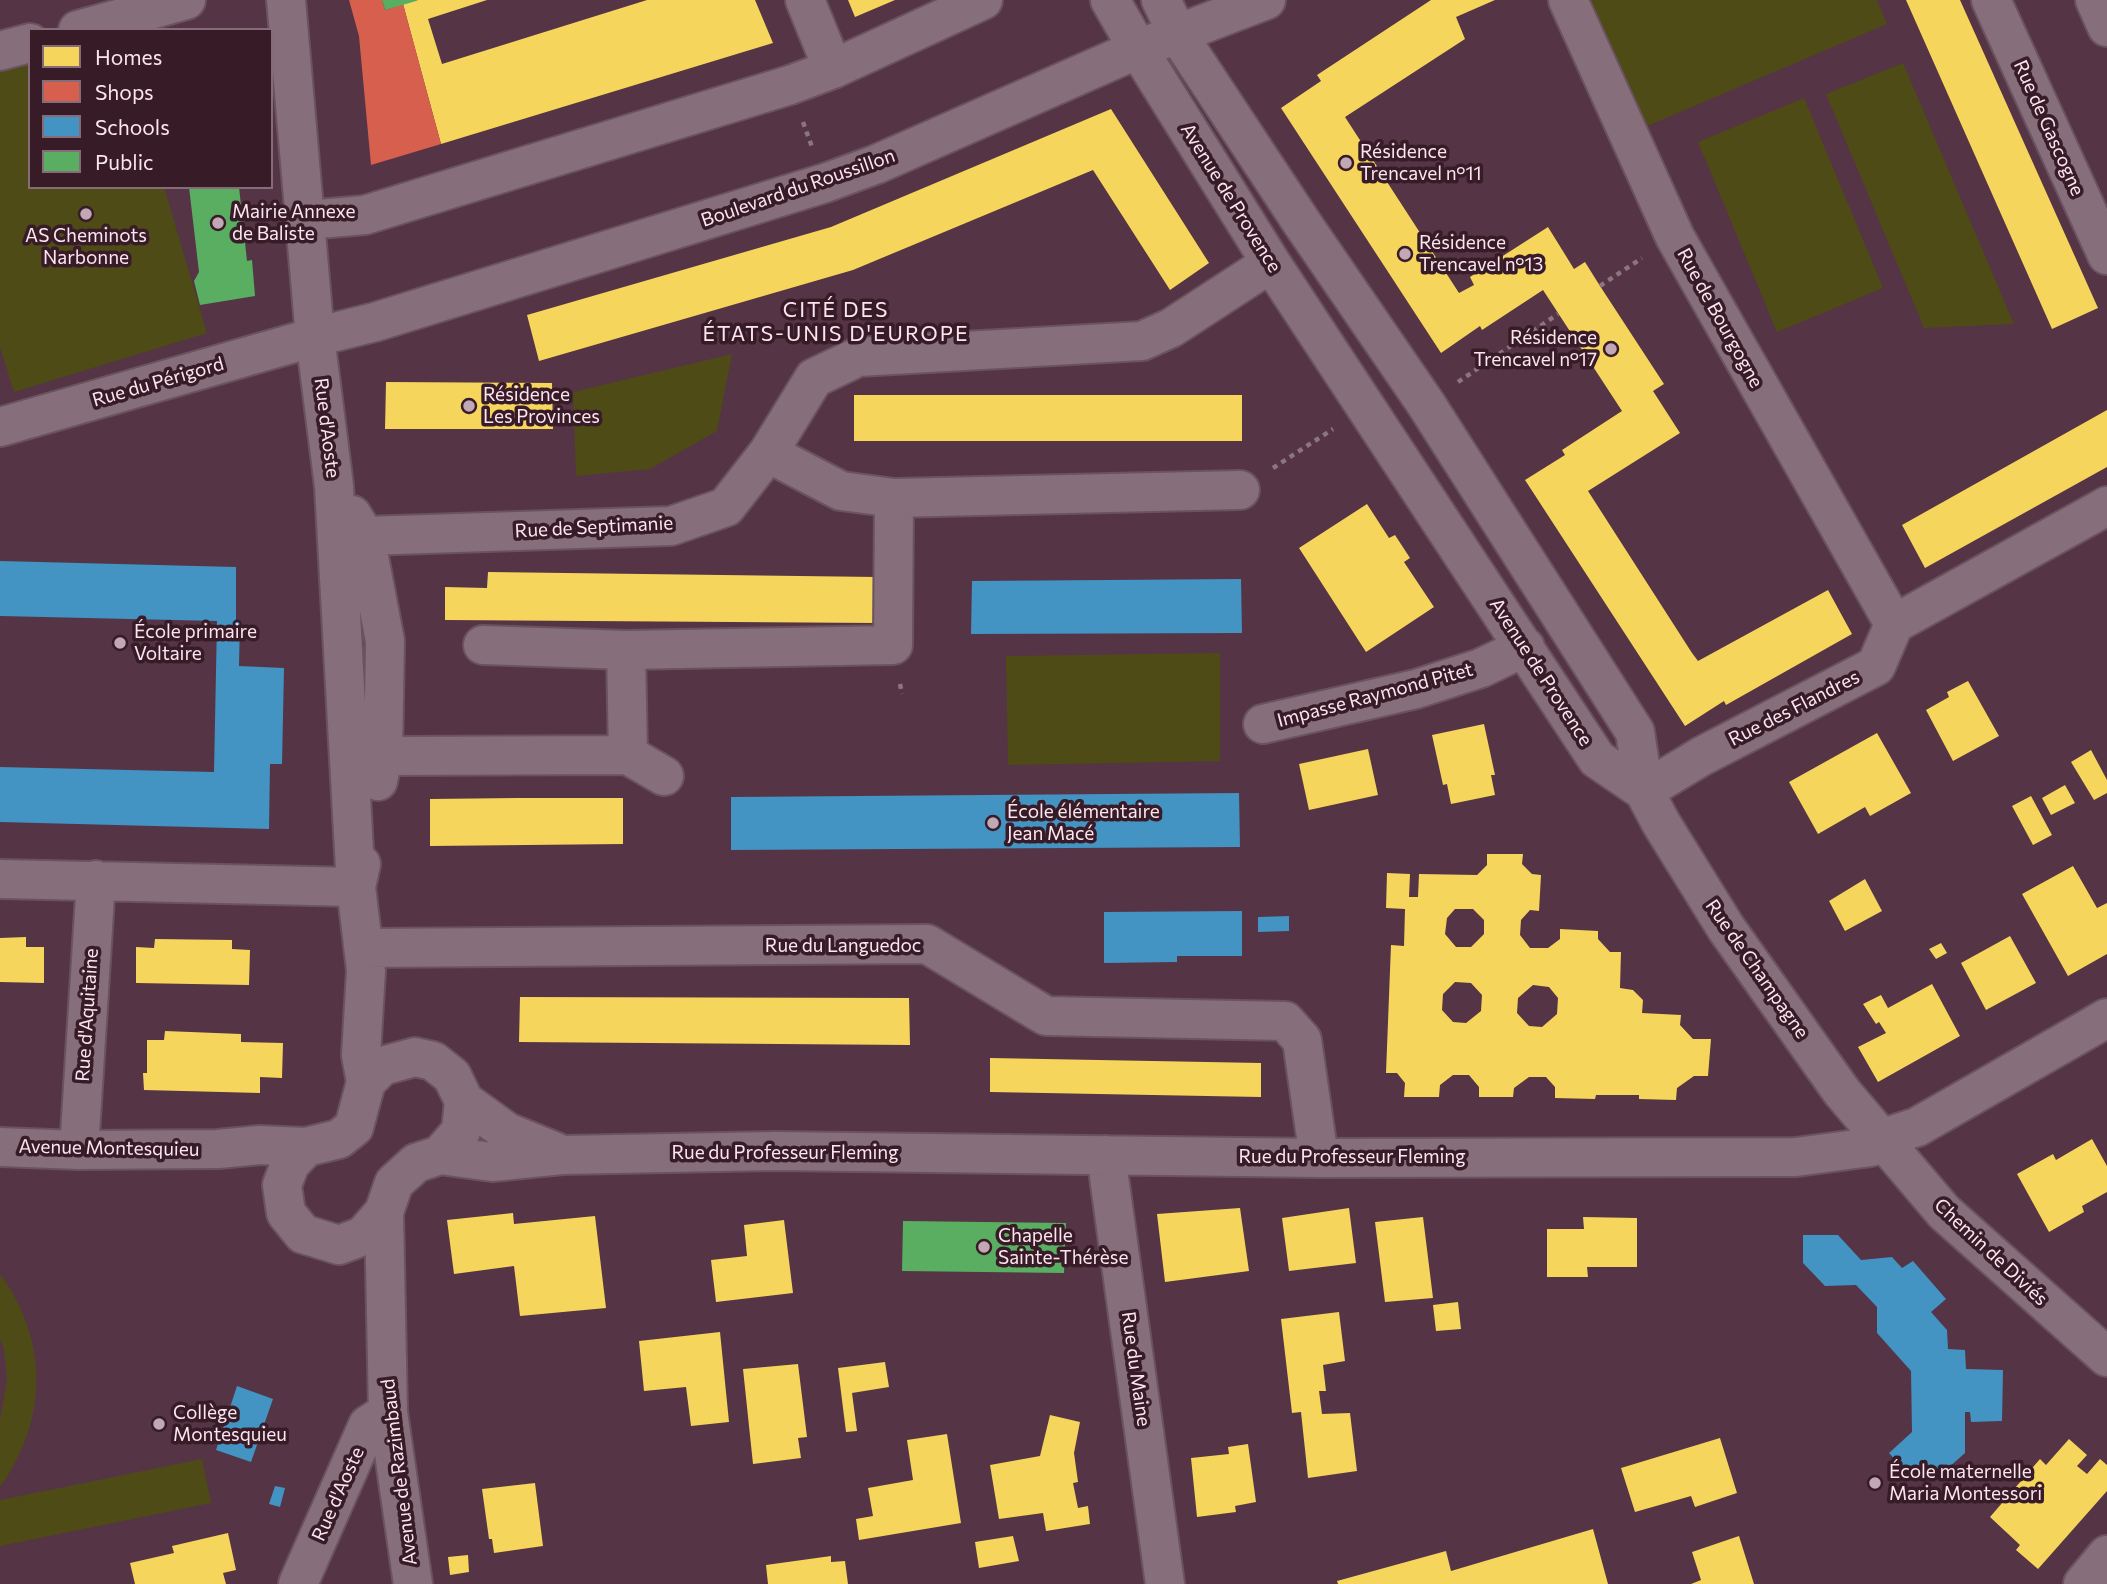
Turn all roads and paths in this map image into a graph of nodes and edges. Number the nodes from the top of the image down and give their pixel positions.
1 (186, 0) edge
2 (285, 0) edge
3 (805, 0) edge
4 (983, 0) edge
5 (1110, 0) edge
6 (1161, 0) edge
7 (1266, 0) edge
8 (1568, 0) edge
9 (1991, 0) edge
10 (2095, 0) edge
11 (2107, 27) edge
12 (85, 28) edge
13 (1178, 35) junction
14 (28, 44) edge
15 (1138, 49) junction
16 (0, 51) edge
17 (833, 69) junction
18 (790, 85) junction
19 (825, 183) junction
20 (306, 220) junction
21 (1675, 237) junction
22 (2107, 255) edge
23 (1271, 263) junction
24 (1600, 286) dead end
25 (1558, 314) dead end
26 (315, 337) junction
27 (1426, 404) junction
28 (0, 427) edge
29 (1336, 428) dead end
30 (768, 453) junction
31 (334, 486) junction
32 (1240, 490) joint
33 (894, 498) junction
34 (2107, 506) edge
35 (365, 536) junction
36 (1894, 624) junction
37 (483, 645) dead end
38 (1525, 647) junction
39 (626, 650) junction
40 (1263, 724) dead end
41 (628, 755) junction
42 (383, 756) junction
43 (664, 776) dead end
44 (1644, 791) junction
45 (0, 880) edge
46 (96, 880) junction
47 (356, 887) junction
48 (365, 959) junction
49 (2107, 1018) edge
50 (415, 1057) junction
51 (366, 1082) junction
52 (464, 1101) junction
53 (1883, 1138) junction
54 (0, 1147) edge
55 (306, 1147) junction
56 (218, 1149) junction
57 (79, 1150) junction
58 (562, 1155) junction
59 (1106, 1155) junction
60 (440, 1156) junction
61 (1318, 1158) junction
62 (282, 1185) junction
63 (384, 1212) junction
64 (339, 1245) junction
65 (385, 1317) junction
66 (2107, 1357) edge
67 (388, 1412) junction
68 (2107, 1555) edge
69 (298, 1584) edge
70 (413, 1584) edge
71 (1165, 1584) edge
72 (2083, 1584) edge

1 - 12 street
2 - 20 street, Rue d'Aoste
3 - 17 street
4 - 17 street
5 - 15 street, Avenue de Provence
6 - 13 street
7 - 13 street, Boulevard du Roussillon
8 - 21 street, Rue de Bourgogne
9 - 22 street, Rue de Gascogne
10 - 11 street
13 - 15 street, Boulevard du Roussillon
13 - 27 street
14 - 16 street
15 - 19 street, Boulevard du Roussillon
15 - 23 street, Avenue de Provence
17 - 18 street
18 - 19 path
18 - 20 street
19 - 26 street, Boulevard du Roussillon
20 - 26 street, Rue d'Aoste
21 - 24 path
21 - 36 street, Rue de Bourgogne
23 - 30 street, Rue de Septimanie
23 - 38 street, Avenue de Provence
25 - 27 path
26 - 28 street, Rue du Périgord
26 - 31 street, Rue d'Aoste
27 - 44 street
29 - 32 path
30 - 33 street
30 - 35 street, Rue de Septimanie
31 - 35 street, Rue d'Aoste
31 - 47 street
32 - 33 street
33 - 39 street
34 - 36 street
35 - 42 street, Rue d'Aoste
36 - 44 street, Rue des Flandres
37 - 39 street
38 - 40 street, Impasse Raymond Pitet
38 - 44 street, Avenue de Provence
39 - 41 street
41 - 42 street
41 - 43 street
42 - 47 street, Rue d'Aoste
44 - 53 street, Rue de Champagne
45 - 46 street
46 - 47 street
46 - 57 street, Rue d'Aquitaine
47 - 48 street, Rue d'Aoste
48 - 50 street, Rue d'Aoste
48 - 51 street, Rue d'Aoste
48 - 61 street, Rue du Languedoc
49 - 53 street, Rue du Professeur Fleming
50 - 51 street
50 - 52 street, Rue d'Aoste
51 - 55 street, Avenue Montesquieu
52 - 58 street, Rue du Professeur Fleming
52 - 60 street
53 - 61 street, Rue du Professeur Fleming
53 - 66 street, Chemin de Diviés
54 - 57 street, Avenue Montesquieu
55 - 56 street, Avenue Montesquieu
55 - 62 street
56 - 57 street, Avenue Montesquieu
56 - 62 street, Avenue Montesquieu
58 - 59 street, Rue du Professeur Fleming
58 - 60 street, Rue du Professeur Fleming
59 - 61 street, Rue du Professeur Fleming
59 - 71 street, Rue du Maine
60 - 63 street
62 - 64 street
63 - 64 street
63 - 65 street, Avenue de Razimbaud
64 - 65 street
65 - 67 street, Avenue de Razimbaud
67 - 69 street, Rue d'Aoste
67 - 70 street, Avenue de Razimbaud
68 - 72 street

